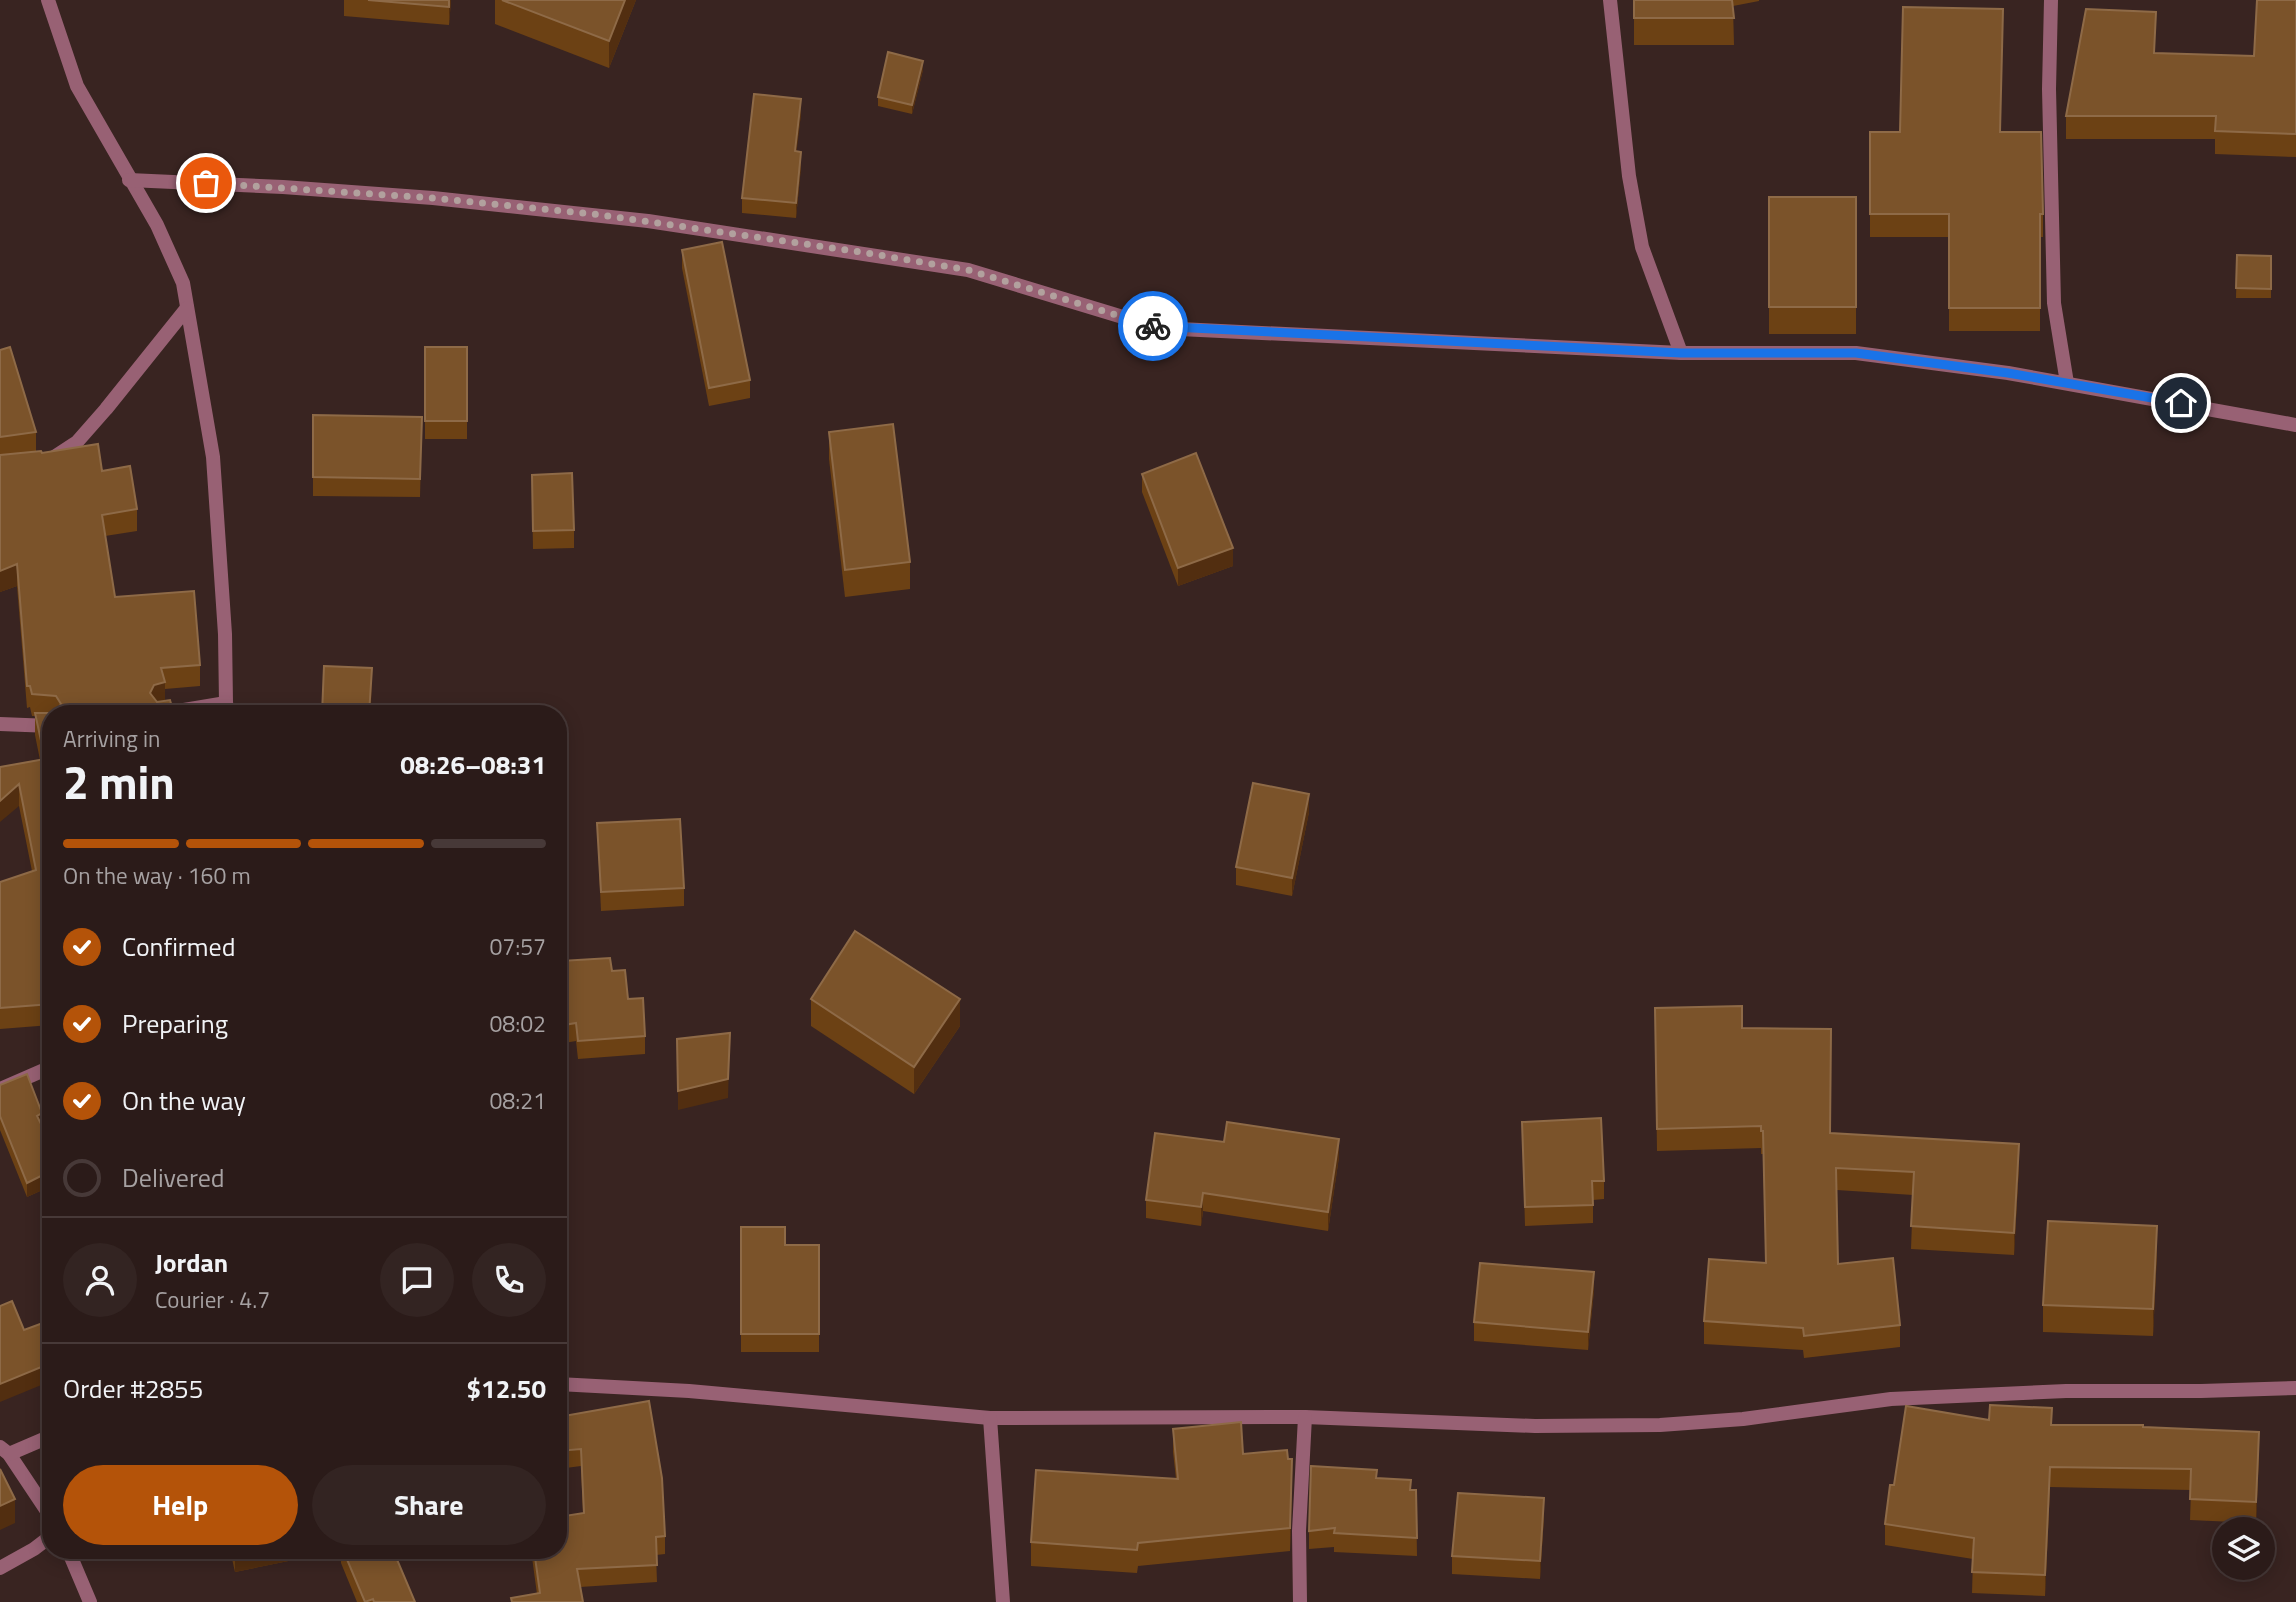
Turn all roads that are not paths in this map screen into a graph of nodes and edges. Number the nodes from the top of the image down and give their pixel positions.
1 (48, 0) edge
2 (1610, 0) edge
3 (2051, 0) edge
4 (129, 180) junction
5 (187, 308) junction
6 (1681, 353) junction
7 (2067, 383) junction
8 (2296, 425) edge
9 (36, 463) edge
10 (228, 705) edge
11 (0, 724) edge
12 (42, 726) edge
13 (42, 1071) edge
14 (0, 1089) edge
15 (567, 1384) edge
16 (2296, 1388) edge
17 (1305, 1417) junction
18 (990, 1418) junction
19 (42, 1439) edge
20 (4, 1450) edge
21 (42, 1504) edge
22 (42, 1543) edge
23 (72, 1559) edge
24 (0, 1568) edge
25 (90, 1602) edge
26 (1003, 1602) edge
27 (1300, 1602) edge

1 - 4 street
2 - 6 street
3 - 7 street
4 - 5 street
4 - 6 street
5 - 9 street
5 - 10 street
6 - 7 street
7 - 8 street
11 - 12 street
13 - 14 street
15 - 18 street
16 - 17 street
17 - 18 street
17 - 27 street
18 - 26 street
19 - 20 street
20 - 21 street
22 - 24 street
23 - 25 street

